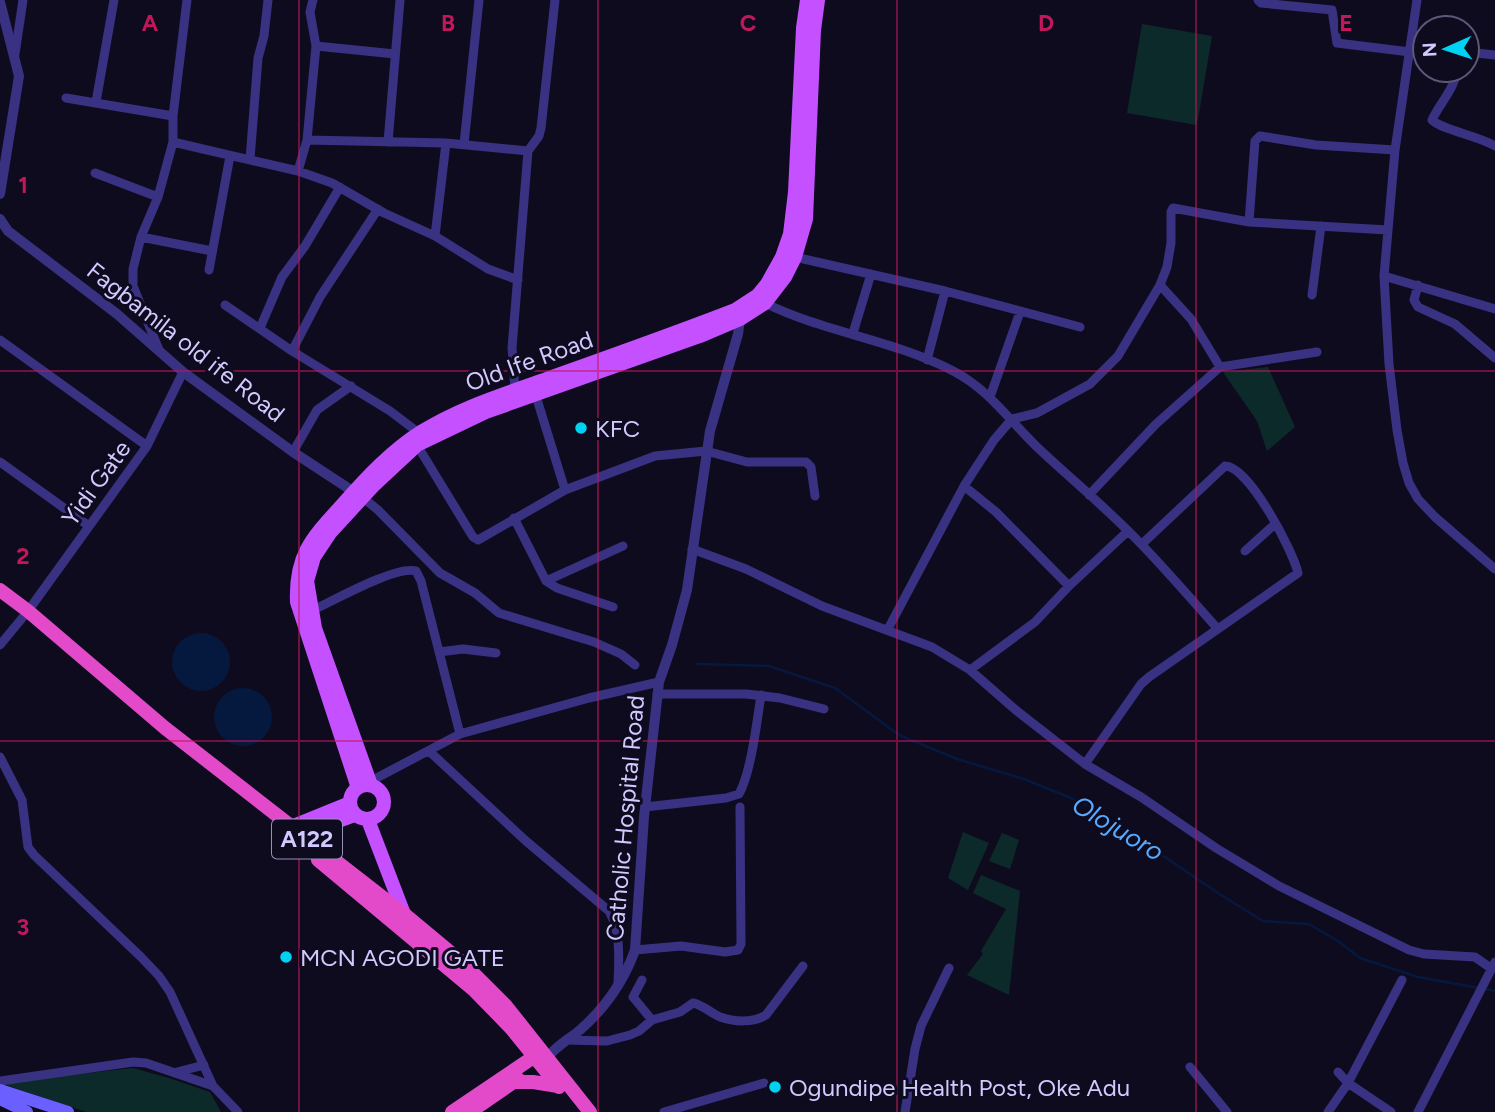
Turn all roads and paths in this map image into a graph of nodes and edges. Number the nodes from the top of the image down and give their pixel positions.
1 (23, 0) edge
2 (114, 0) edge
3 (187, 0) edge
4 (268, 0) edge
5 (313, 0) edge
6 (400, 0) edge
7 (479, 0) edge
8 (555, 0) edge
9 (807, 0) edge
10 (818, 0) edge
11 (1258, 0) edge
12 (0, 2) edge
13 (2, 20) edge
14 (316, 46) junction
15 (1411, 51) joint
16 (15, 54) junction
17 (395, 54) junction
18 (1454, 84) edge
19 (66, 98) dead end
20 (96, 102) junction
21 (173, 116) junction
22 (0, 127) edge
23 (10, 135) junction
24 (307, 140) junction
25 (173, 142) junction
26 (388, 142) junction
27 (446, 143) junction
28 (464, 144) junction
29 (1495, 146) edge
30 (1395, 150) junction
31 (528, 151) junction
32 (230, 156) junction
33 (250, 159) junction
34 (298, 171) junction
35 (94, 173) dead end
36 (340, 187) junction
37 (0, 194) edge
38 (158, 197) junction
39 (378, 209) junction
40 (1249, 222) junction
41 (1, 223) edge
42 (1321, 226) junction
43 (1388, 230) junction
44 (435, 236) junction
45 (141, 237) junction
46 (212, 251) junction
47 (795, 257) junction
48 (209, 270) dead end
49 (871, 274) junction
50 (1384, 276) junction
51 (518, 279) junction
52 (1160, 285) junction
53 (1418, 285) junction
54 (945, 291) junction
55 (1312, 295) dead end
56 (765, 303) junction
57 (225, 305) dead end
58 (1495, 309) edge
59 (1020, 312) junction
60 (740, 320) junction
61 (1080, 327) dead end
62 (260, 328) junction
63 (853, 333) junction
64 (0, 340) edge
65 (159, 350) junction
66 (292, 351) junction
67 (1317, 352) dead end
68 (1495, 358) edge
69 (927, 359) junction
70 (1220, 367) junction
71 (183, 372) junction
72 (351, 386) junction
73 (515, 390) junction
74 (536, 396) junction
75 (990, 397) junction
76 (484, 406) junction
77 (1012, 419) junction
78 (418, 439) junction
79 (147, 446) junction
80 (706, 450) junction
81 (293, 452) junction
82 (0, 462) edge
83 (964, 486) junction
84 (565, 490) junction
85 (358, 495) junction
86 (1089, 495) junction
87 (815, 496) dead end
88 (514, 518) junction
89 (1275, 524) junction
90 (89, 526) junction
91 (1128, 531) junction
92 (1142, 544) junction
93 (623, 546) dead end
94 (692, 549) junction
95 (1245, 551) dead end
96 (1495, 568) edge
97 (547, 581) junction
98 (1069, 586) junction
99 (0, 590) edge
100 (0, 599) edge
101 (613, 607) dead end
102 (311, 611) junction
103 (26, 614) junction
104 (1217, 628) junction
105 (888, 629) junction
106 (0, 645) edge
107 (439, 652) junction
108 (496, 653) dead end
109 (635, 665) dead end
110 (970, 670) junction
111 (659, 682) junction
112 (657, 694) junction
113 (761, 695) junction
114 (824, 709) dead end
115 (460, 734) junction
116 (429, 751) junction
117 (0, 757) edge
118 (1085, 764) junction
119 (366, 785) junction
120 (645, 807) junction
121 (740, 807) dead end
122 (357, 813) junction
123 (290, 832) junction
124 (404, 914) junction
125 (635, 950) junction
126 (803, 966) dead end
127 (949, 968) dead end
128 (1491, 970) edge
129 (642, 980) dead end
130 (1402, 980) dead end
131 (618, 985) junction
132 (652, 1020) junction
133 (511, 1028) junction
134 (566, 1040) junction
135 (543, 1056) junction
136 (204, 1065) junction
137 (1190, 1067) dead end
138 (177, 1072) junction
139 (1338, 1072) dead end
140 (509, 1079) junction
141 (0, 1081) edge
142 (764, 1083) dead end
143 (1348, 1083) junction
144 (213, 1086) junction
145 (558, 1086) junction
146 (0, 1090) edge
147 (0, 1100) edge
148 (27, 1112) edge
149 (68, 1112) edge
150 (238, 1112) edge
151 (452, 1112) edge
152 (470, 1112) edge
153 (579, 1112) edge
154 (590, 1112) edge
155 (664, 1112) edge
156 (905, 1112) edge
157 (1227, 1112) edge
158 (1328, 1112) edge
159 (1391, 1112) edge
160 (1418, 1112) edge

1 - 16 street
2 - 20 street
3 - 21 street
4 - 33 street
5 - 14 street
6 - 17 street
7 - 28 street
8 - 31 street
9 - 73 main road, Old Ife Road
10 - 47 main road, Old Ife Road
11 - 15 street
12 - 13 street
13 - 16 street
14 - 17 street
14 - 24 street
15 - 30 street
16 - 23 street
17 - 26 street
18 - 29 street
19 - 20 street
20 - 21 street
21 - 25 street
22 - 23 street
23 - 37 street
24 - 26 street
24 - 34 street
25 - 32 street
25 - 38 street
26 - 27 street
27 - 28 street
27 - 44 street
28 - 31 street
30 - 40 street
30 - 43 street
31 - 51 street
32 - 33 street
32 - 46 street
33 - 34 street
34 - 36 street
35 - 38 street
36 - 39 street
36 - 62 street
38 - 45 street
39 - 44 street
39 - 66 street
40 - 42 street
40 - 52 street
41 - 65 street, Fagbamila old ife Road
42 - 43 street
42 - 55 street
43 - 50 street
44 - 51 street
45 - 46 street
45 - 65 street
46 - 48 street
47 - 49 street
47 - 56 main road, Old Ife Road
49 - 54 street
49 - 63 street
50 - 53 street
50 - 96 street
51 - 73 street
52 - 70 street
52 - 77 street
53 - 58 street
53 - 68 street
54 - 59 street
54 - 69 street
56 - 60 main road, Old Ife Road
56 - 63 street
57 - 62 street
59 - 61 street
59 - 75 street
60 - 74 main road, Old Ife Road
60 - 80 street, Catholic Hospital Road
62 - 66 street
63 - 69 street
64 - 79 street
65 - 71 street, Fagbamila old ife Road
66 - 72 street
67 - 70 street
69 - 75 street
70 - 86 street
71 - 79 street, Yidi Gate
71 - 81 street, Fagbamila old ife Road
72 - 78 street
72 - 81 street
73 - 76 main road, Old Ife Road
74 - 76 main road, Old Ife Road
74 - 84 street
75 - 77 street
76 - 78 main road, Old Ife Road
77 - 83 street
77 - 86 street
78 - 85 main road, Old Ife Road
78 - 88 street
79 - 90 street, Yidi Gate
80 - 84 street
80 - 87 street
80 - 94 street, Catholic Hospital Road
81 - 85 street, Fagbamila old ife Road
82 - 90 street
83 - 98 street
83 - 105 street
84 - 88 street
85 - 102 main road, Old Ife Road
85 - 109 street
85 - 119 main road, Old Ife Road
86 - 91 street
88 - 97 street
89 - 92 street
89 - 95 street
89 - 104 street
90 - 103 street, Yidi Gate
91 - 92 street
91 - 98 street
92 - 104 street
93 - 97 street
94 - 105 street
94 - 111 street, Catholic Hospital Road
97 - 101 street
98 - 110 street
99 - 103 highway, A122
100 - 103 highway, A122
102 - 107 street
102 - 119 main road, Old Ife Road
103 - 106 street, Yidi Gate
103 - 123 highway, A122
104 - 118 street
105 - 110 street
107 - 108 street
107 - 115 street
110 - 118 street
111 - 112 street, Catholic Hospital Road
111 - 115 street
112 - 113 street
112 - 120 street, Catholic Hospital Road
113 - 114 street
113 - 120 street
115 - 116 street
116 - 119 street
116 - 131 street
117 - 136 street
118 - 128 street
119 - 122 main road
119 - 122 main road, Old Ife Road
120 - 125 street, Catholic Hospital Road
121 - 125 street
122 - 123 main road
122 - 124 main road
123 - 124 highway, A122
123 - 133 highway, A122
124 - 135 highway, A122
125 - 131 street, Catholic Hospital Road
126 - 132 street
127 - 156 street
128 - 160 street
129 - 132 street
130 - 143 street
131 - 134 street, Catholic Hospital Road
132 - 134 street
133 - 135 highway, A122
133 - 140 highway
134 - 135 street, Catholic Hospital Road
135 - 140 highway
135 - 145 highway, A122
135 - 154 highway, A122
136 - 138 street
136 - 144 street
137 - 157 street
138 - 141 street
138 - 144 street
139 - 143 street
140 - 145 highway
140 - 151 highway
140 - 152 highway
142 - 155 street
143 - 158 street
143 - 159 street
144 - 150 street
145 - 153 highway, A122
146 - 149 main road
147 - 148 main road

